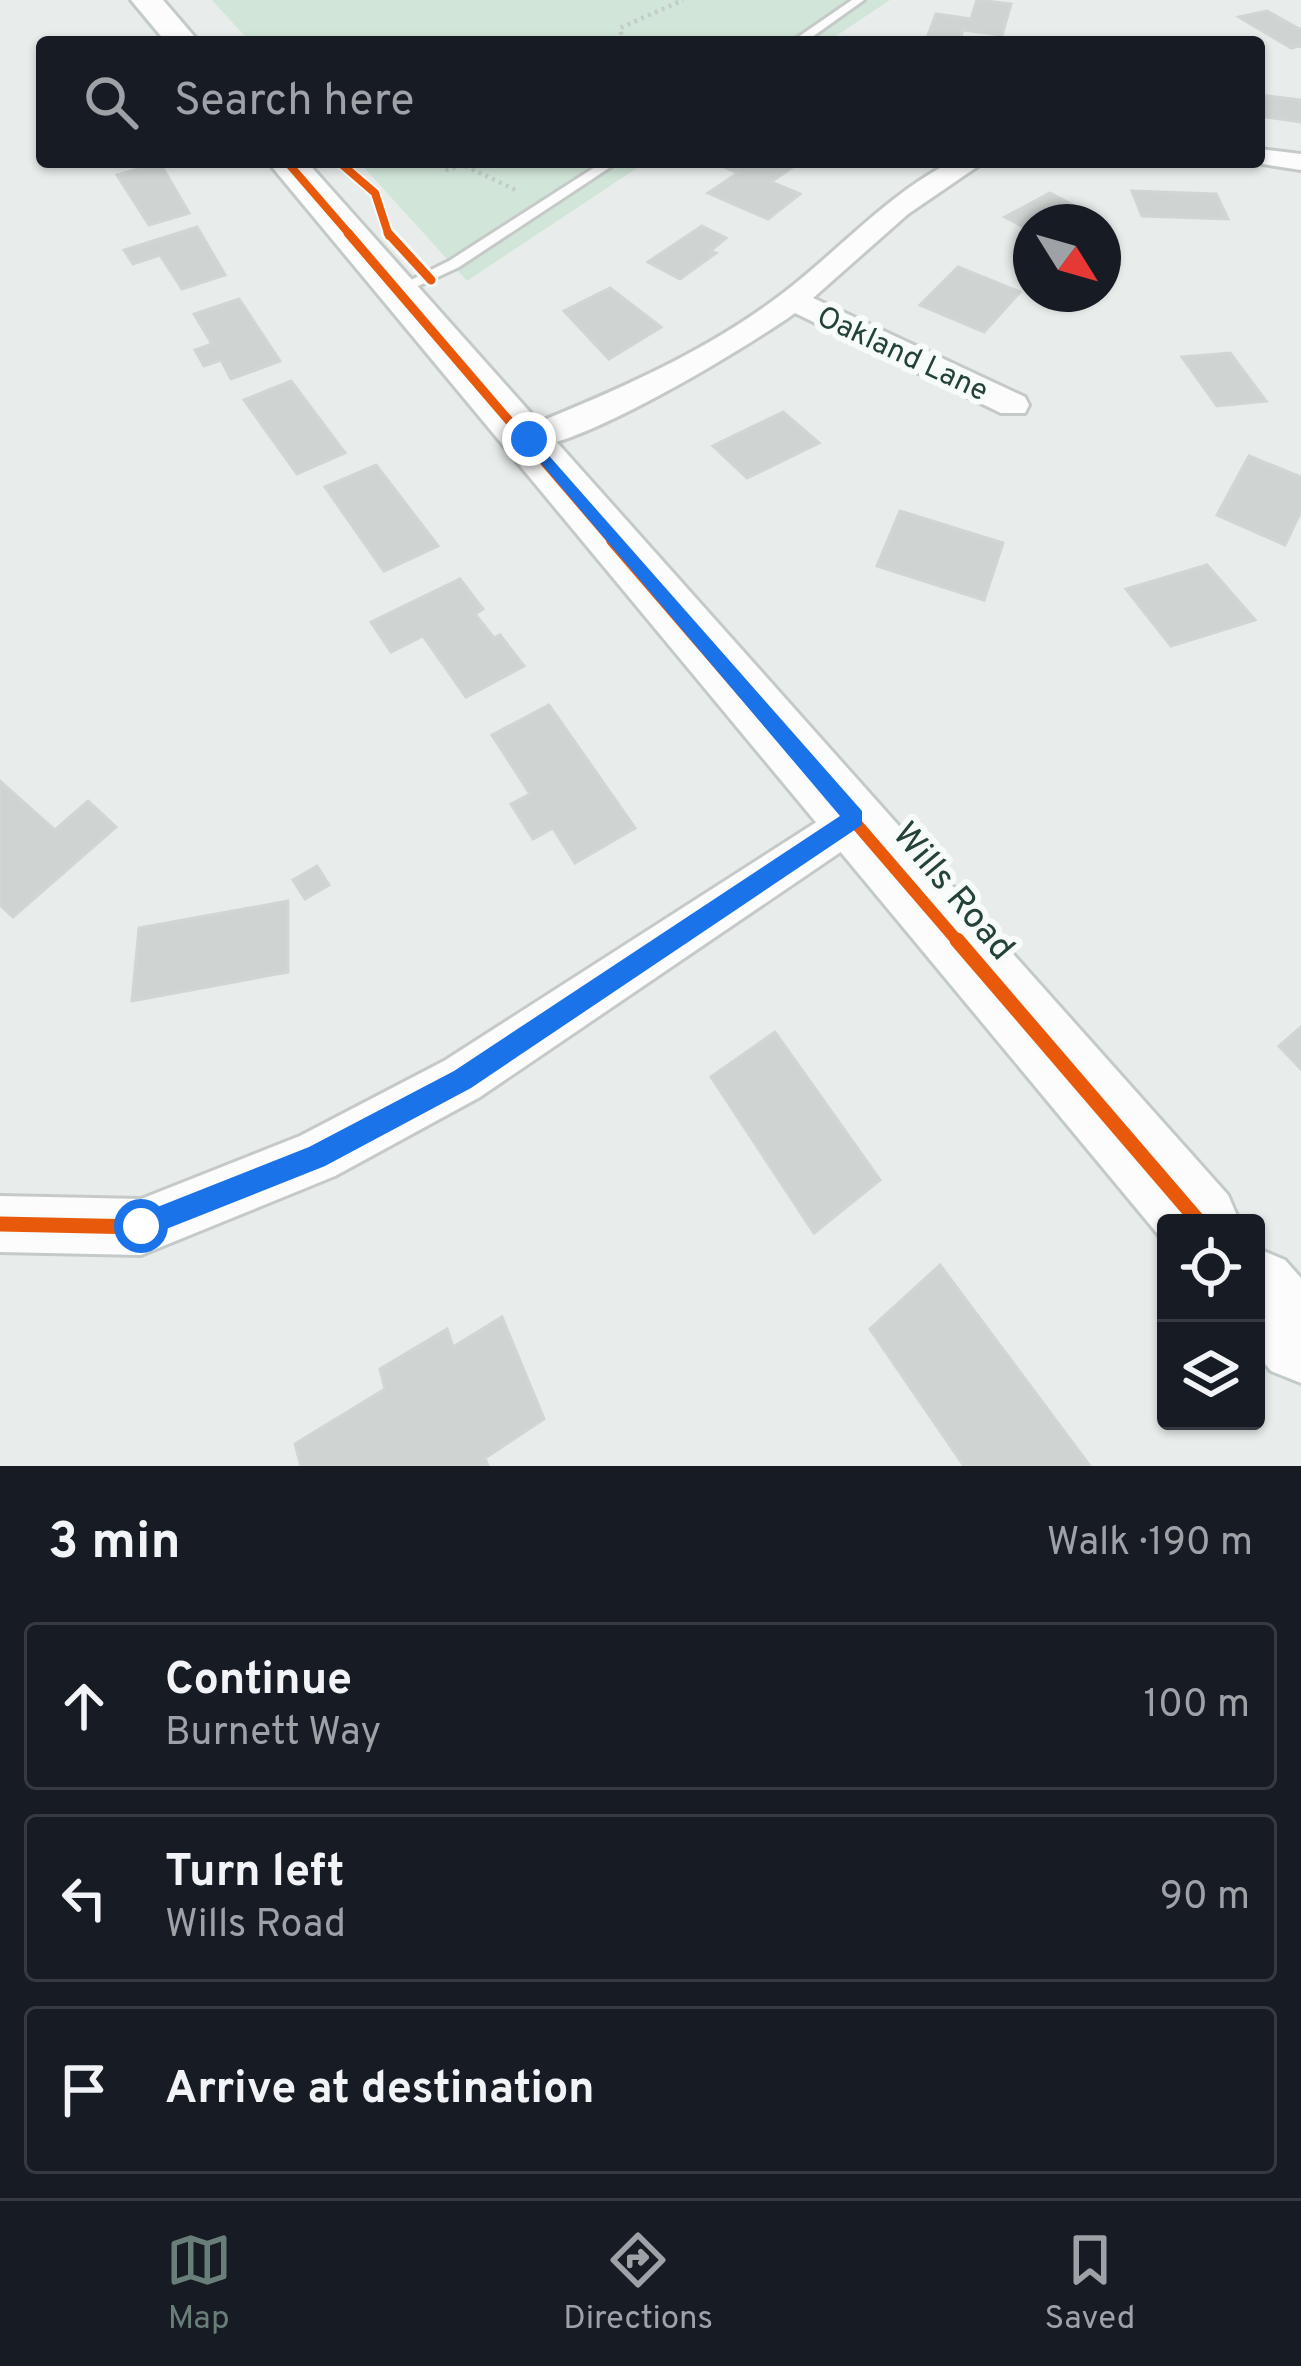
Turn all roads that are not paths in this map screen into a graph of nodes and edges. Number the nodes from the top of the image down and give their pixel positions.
1 (146, 0) edge
2 (859, 0) edge
3 (178, 36) edge
4 (806, 36) edge
5 (1265, 158) edge
6 (1301, 162) edge
7 (292, 168) edge
8 (603, 168) edge
9 (960, 168) edge
10 (398, 290) junction
11 (793, 300) junction
12 (1013, 405) dead end
13 (529, 439) junction
14 (854, 818) junction
15 (1192, 1214) edge
16 (0, 1224) edge
17 (1265, 1299) edge
18 (1301, 1341) edge

1 - 3 street
2 - 4 lane
5 - 6 street
7 - 10 street, Wills Road
8 - 10 lane
9 - 11 street
10 - 13 street, Wills Road
11 - 12 street, Oakland Lane
11 - 13 street
13 - 14 street, Wills Road
14 - 15 street, Wills Road
14 - 16 street
17 - 18 street

